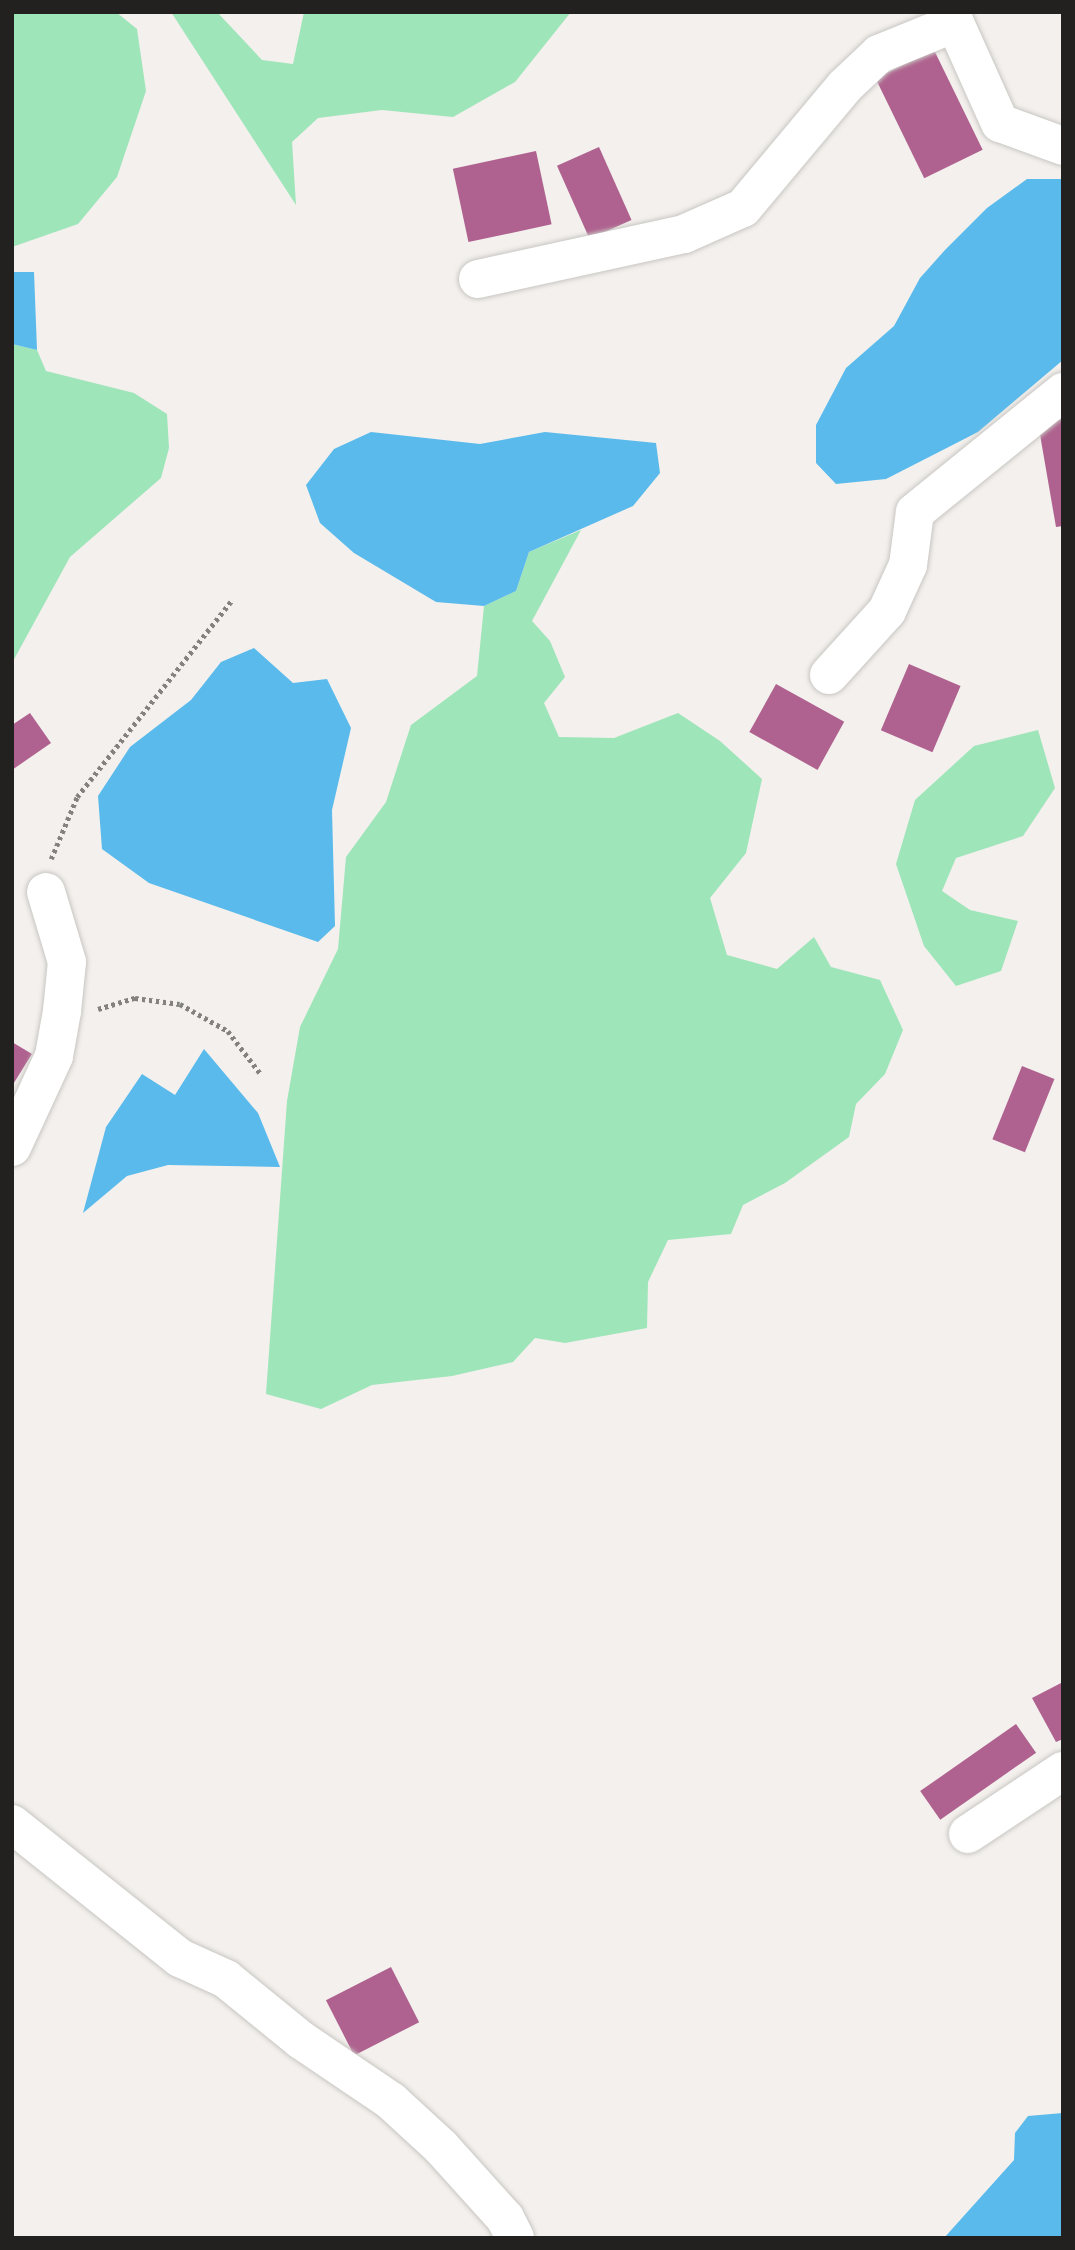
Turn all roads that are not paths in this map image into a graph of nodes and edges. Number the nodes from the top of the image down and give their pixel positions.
1 (953, 18) edge
2 (1063, 146) edge
3 (478, 279) dead end
4 (1063, 392) edge
5 (829, 675) dead end
6 (46, 892) road end
7 (12, 1147) edge
8 (1063, 1771) edge
9 (12, 1824) edge
10 (968, 1834) dead end
11 (515, 2238) edge

1 - 2 street
1 - 3 street
4 - 5 street
6 - 7 street
8 - 10 street
9 - 11 street

